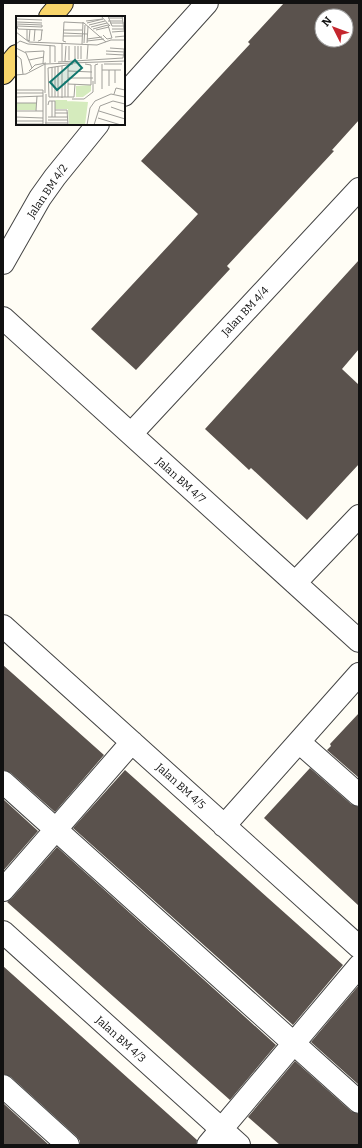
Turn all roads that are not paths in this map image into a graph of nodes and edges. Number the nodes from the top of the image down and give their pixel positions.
1 (62, 3) edge
2 (207, 3) edge
3 (51, 16) edge
4 (16, 57) edge
5 (3, 73) edge
6 (125, 94) edge
7 (97, 125) edge
8 (359, 188) edge
9 (3, 263) edge
10 (3, 318) edge
11 (131, 434) junction
12 (359, 516) edge
13 (295, 583) junction
14 (3, 626) edge
15 (359, 642) edge
16 (359, 674) edge
17 (132, 742) junction
18 (299, 742) junction
19 (3, 782) edge
20 (359, 795) edge
21 (224, 826) junction
22 (55, 829) junction
23 (3, 890) edge
24 (3, 932) edge
25 (359, 947) edge
26 (359, 966) edge
27 (294, 1043) junction
28 (3, 1086) edge
29 (359, 1102) edge
30 (214, 1137) edge
31 (68, 1145) edge
32 (239, 1145) edge

1 - 3 main road
2 - 6 street
4 - 5 main road
7 - 9 street, Jalan BM 4/2
8 - 11 street, Jalan BM 4/4
10 - 11 street, Jalan BM 4/7
11 - 13 street, Jalan BM 4/7
12 - 13 street
13 - 15 street, Jalan BM 4/7
14 - 17 street, Jalan BM 4/5
16 - 18 street
17 - 21 street, Jalan BM 4/5
17 - 22 street
18 - 20 street
18 - 21 street
19 - 22 street
21 - 25 street, Jalan BM 4/5
22 - 23 street
22 - 27 street
24 - 30 street, Jalan BM 4/3
26 - 27 street
27 - 29 street
27 - 30 street
28 - 31 street
30 - 32 street, Jalan BM 4/3

